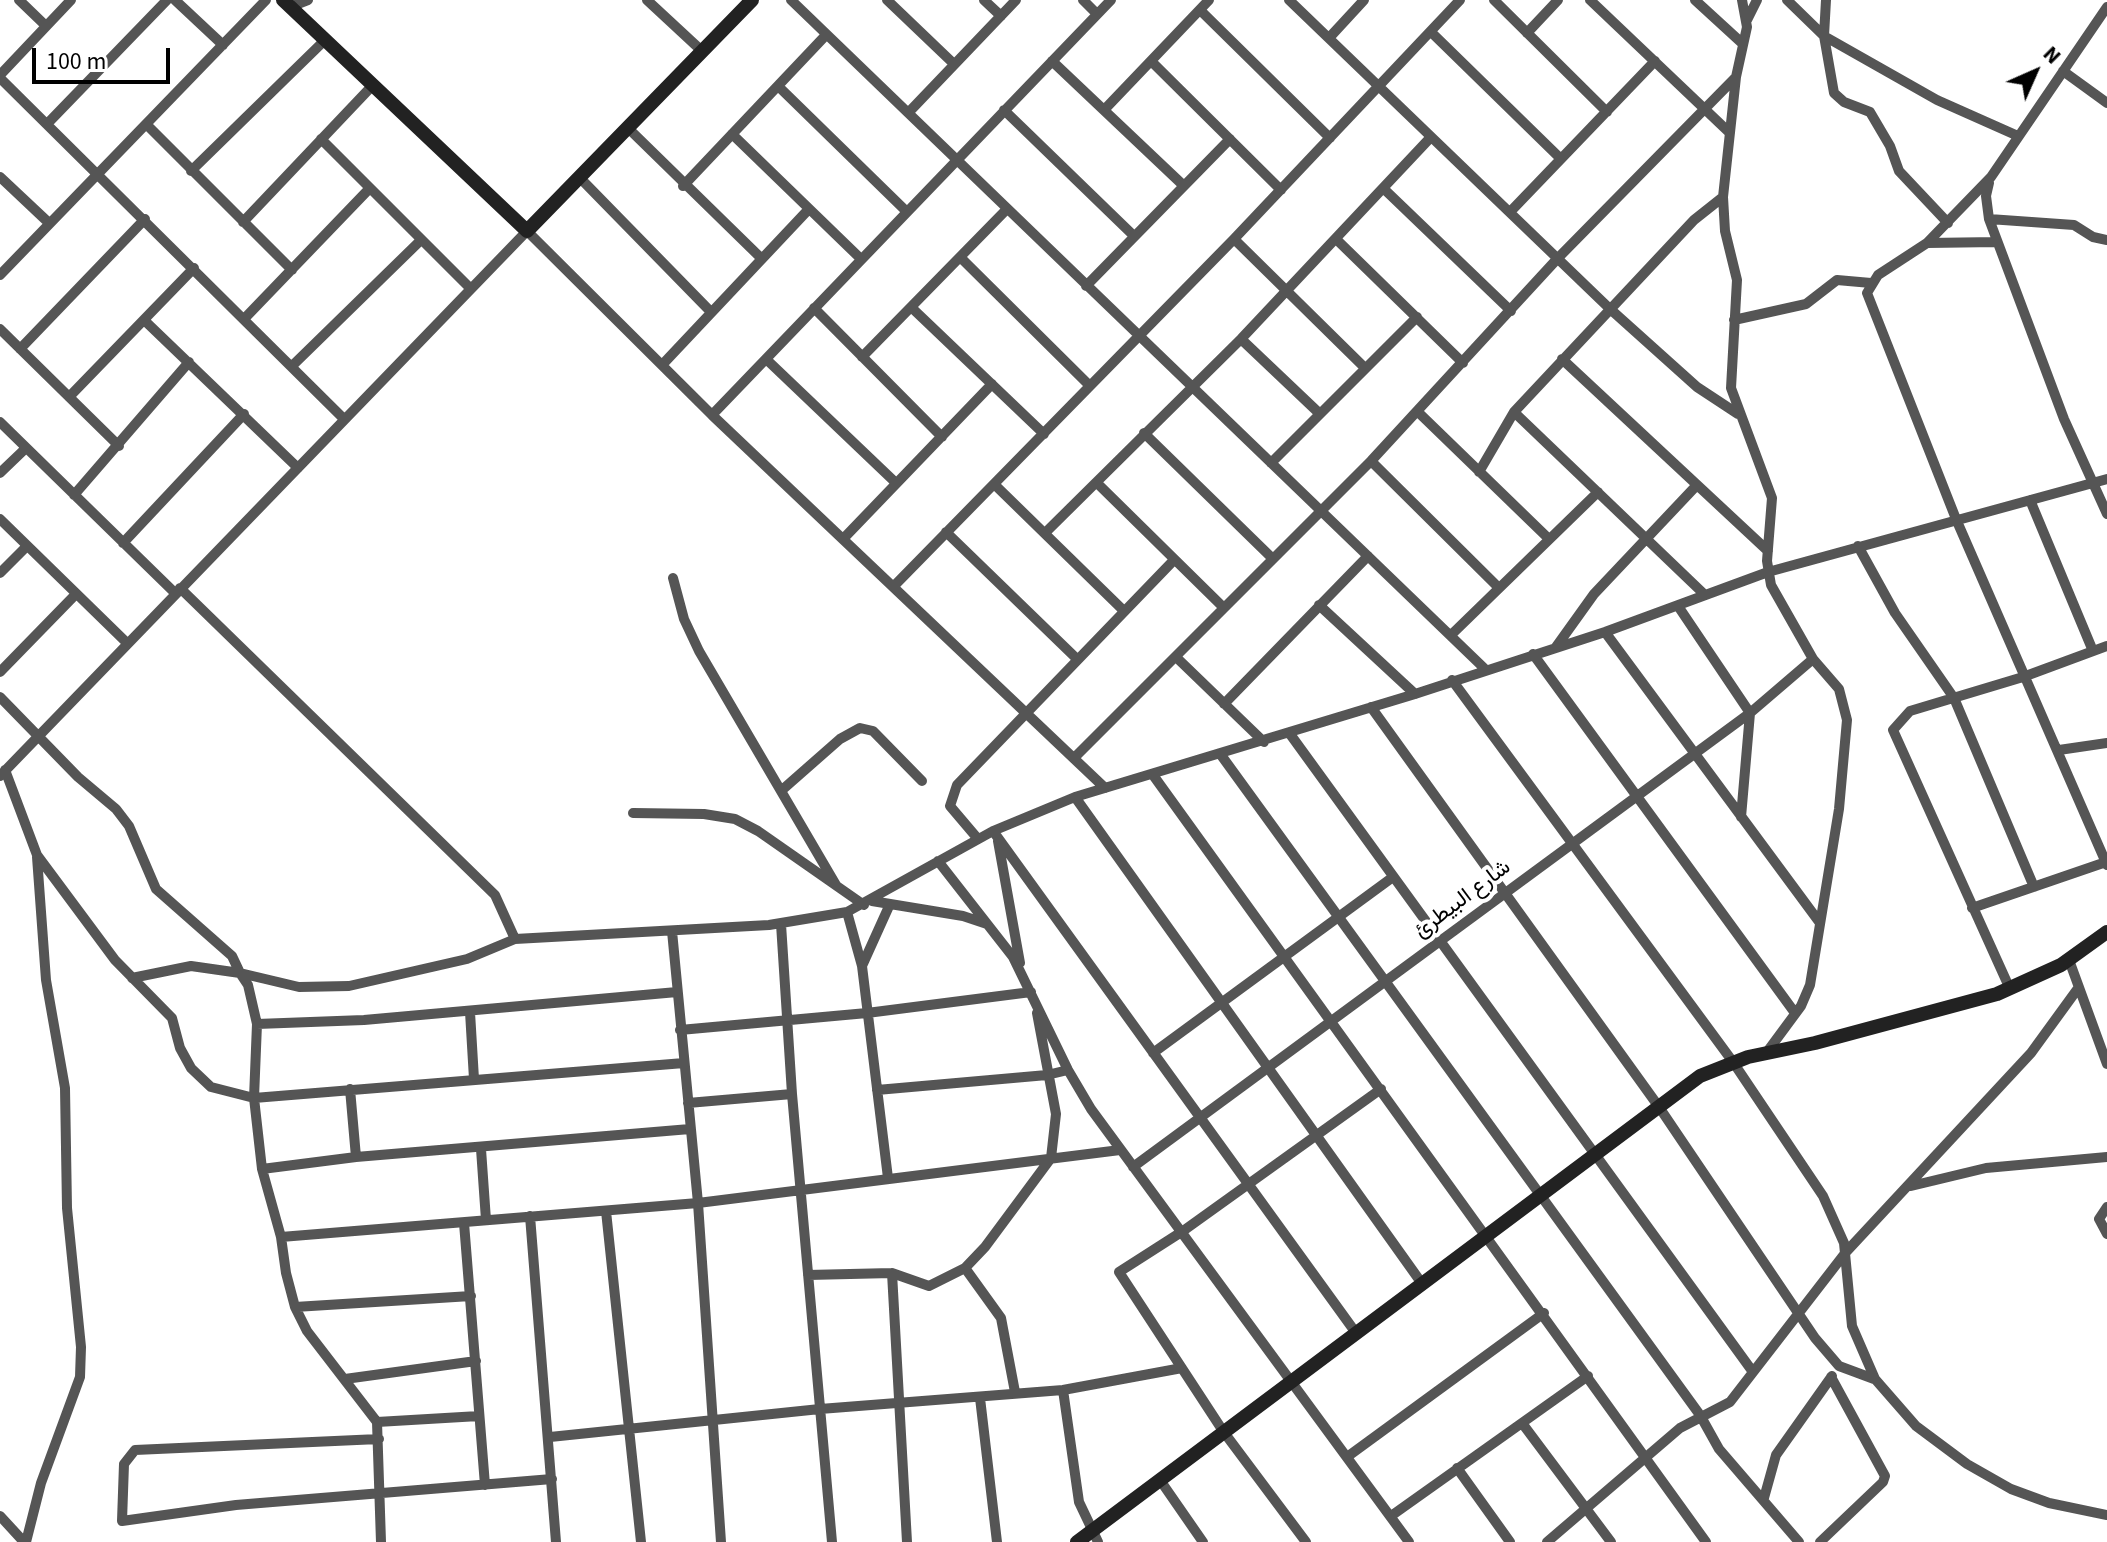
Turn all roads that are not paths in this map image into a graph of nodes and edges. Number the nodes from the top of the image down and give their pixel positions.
1 (19, 0) edge
2 (71, 0) edge
3 (167, 0) edge
4 (175, 0) edge
5 (266, 0) edge
6 (308, 0) edge
7 (752, 0) edge
8 (791, 0) edge
9 (887, 0) edge
10 (984, 0) edge
11 (1016, 0) edge
12 (1083, 0) edge
13 (1111, 0) edge
14 (1209, 0) edge
15 (1289, 0) edge
16 (1364, 0) edge
17 (1460, 0) edge
18 (1494, 0) edge
19 (1558, 0) edge
20 (1590, 0) edge
21 (1695, 0) edge
22 (1742, 0) edge
23 (1757, 0) edge
24 (1787, 0) edge
25 (1826, 0) edge
26 (649, 1) edge
27 (287, 3) edge
28 (2107, 7) edge
29 (1200, 10) junction
30 (1097, 14) junction
31 (1001, 16) junction
32 (1747, 21) junction
33 (46, 26) junction
34 (1431, 32) junction
35 (1527, 33) junction
36 (826, 35) junction
37 (1824, 36) junction
38 (1329, 38) junction
39 (325, 40) junction
40 (1743, 44) junction
41 (223, 45) junction
42 (703, 52) junction
43 (1052, 61) junction
44 (1151, 61) junction
45 (1655, 61) junction
46 (954, 64) junction
47 (2063, 71) junction
48 (0, 77) edge
49 (1736, 77) junction
50 (372, 86) junction
51 (778, 86) junction
52 (1379, 87) junction
53 (2107, 103) edge
54 (1705, 109) junction
55 (1004, 110) junction
56 (1104, 110) junction
57 (909, 112) junction
58 (1607, 112) junction
59 (48, 123) junction
60 (146, 124) junction
61 (629, 129) junction
62 (1730, 133) junction
63 (732, 134) junction
64 (2018, 136) junction
65 (1431, 137) junction
66 (1330, 138) junction
67 (321, 139) junction
68 (1230, 139) junction
69 (1561, 159) junction
70 (956, 160) junction
71 (191, 171) junction
72 (99, 174) junction
73 (0, 177) edge
74 (1991, 177) junction
75 (581, 179) junction
76 (683, 186) junction
77 (1184, 186) junction
78 (370, 188) junction
79 (1383, 188) junction
80 (1281, 190) junction
81 (1723, 197) junction
82 (1007, 209) junction
83 (808, 210) junction
84 (906, 211) junction
85 (1510, 212) junction
86 (145, 219) junction
87 (1989, 219) junction
88 (243, 222) junction
89 (49, 223) junction
90 (1948, 223) junction
91 (527, 231) junction
92 (1134, 236) junction
93 (1234, 239) junction
94 (1336, 239) junction
95 (421, 240) junction
96 (2107, 240) edge
97 (1997, 242) junction
98 (1927, 243) junction
99 (961, 258) junction
100 (1558, 258) junction
101 (762, 259) junction
102 (861, 259) junction
103 (194, 268) junction
104 (292, 270) junction
105 (0, 275) edge
106 (1871, 283) junction
107 (1086, 286) junction
108 (471, 289) junction
109 (1288, 291) junction
110 (814, 308) junction
111 (912, 308) junction
112 (1609, 308) junction
113 (1511, 311) junction
114 (711, 312) junction
115 (1417, 317) junction
116 (244, 319) junction
117 (144, 320) junction
118 (1734, 320) junction
119 (0, 329) edge
120 (1139, 337) junction
121 (1241, 339) junction
122 (20, 349) junction
123 (862, 357) junction
124 (766, 359) junction
125 (1562, 359) junction
126 (189, 362) junction
127 (1463, 363) junction
128 (662, 365) junction
129 (292, 366) junction
130 (1365, 368) junction
131 (992, 384) junction
132 (1090, 386) junction
133 (1192, 387) junction
134 (69, 397) junction
135 (1418, 412) junction
136 (1514, 412) junction
137 (244, 414) junction
138 (1320, 414) junction
139 (1738, 414) junction
140 (712, 415) junction
141 (344, 419) junction
142 (0, 422) edge
143 (1144, 433) junction
144 (1044, 434) junction
145 (942, 437) junction
146 (119, 446) junction
147 (26, 448) junction
148 (1371, 461) junction
149 (1271, 463) junction
150 (298, 468) junction
151 (1479, 472) junction
152 (0, 473) edge
153 (2107, 479) edge
154 (896, 483) junction
155 (1097, 483) junction
156 (2093, 483) junction
157 (994, 484) junction
158 (1696, 486) junction
159 (1598, 492) junction
160 (74, 495) junction
161 (2030, 500) junction
162 (1320, 510) junction
163 (2107, 514) edge
164 (0, 519) edge
165 (1956, 519) junction
166 (946, 532) junction
167 (1045, 533) junction
168 (1645, 536) junction
169 (843, 539) junction
170 (1549, 539) junction
171 (123, 543) junction
172 (27, 546) junction
173 (1858, 546) junction
174 (1768, 551) junction
175 (1368, 556) junction
176 (1272, 558) junction
177 (1174, 560) junction
178 (1768, 572) junction
179 (0, 573) edge
180 (673, 578) dead end
181 (893, 587) junction
182 (1499, 588) junction
183 (177, 590) junction
184 (76, 594) junction
185 (1705, 595) junction
186 (1319, 605) junction
187 (1678, 606) junction
188 (1224, 608) junction
189 (1124, 611) junction
190 (1605, 632) junction
191 (1451, 635) junction
192 (126, 642) junction
193 (2107, 646) edge
194 (1556, 647) junction
195 (2093, 651) junction
196 (1533, 654) junction
197 (1177, 658) junction
198 (1077, 659) junction
199 (1813, 659) junction
200 (1485, 669) junction
201 (0, 672) edge
202 (2023, 677) junction
203 (1452, 680) junction
204 (1415, 694) junction
205 (0, 697) edge
206 (1954, 698) junction
207 (1224, 704) junction
208 (1371, 707) junction
209 (1025, 712) junction
210 (1750, 713) junction
211 (1290, 734) junction
212 (37, 736) junction
213 (1264, 742) junction
214 (2102, 744) edge
215 (2059, 750) junction
216 (1694, 754) junction
217 (1221, 755) junction
218 (2107, 755) edge
219 (1074, 758) junction
220 (3, 773) edge
221 (1153, 775) junction
222 (922, 781) dead end
223 (1105, 788) junction
224 (782, 790) junction
225 (1637, 796) junction
226 (1075, 797) junction
227 (633, 813) dead end
228 (1741, 817) junction
229 (996, 835) junction
230 (978, 839) junction
231 (1572, 842) junction
232 (37, 855) junction
233 (938, 861) junction
234 (2107, 864) edge
235 (1393, 877) junction
236 (836, 885) junction
237 (2034, 887) junction
238 (1504, 894) junction
239 (868, 903) junction
240 (890, 904) junction
241 (1972, 908) junction
242 (847, 912) junction
243 (1338, 919) junction
244 (1820, 923) junction
245 (781, 924) junction
246 (989, 925) junction
247 (672, 931) junction
248 (2107, 932) edge
249 (515, 939) junction
250 (1443, 941) junction
251 (1283, 957) junction
252 (2069, 960) junction
253 (862, 966) junction
254 (1022, 972) junction
255 (240, 973) junction
256 (132, 978) junction
257 (1386, 982) junction
258 (2079, 987) junction
259 (2010, 989) junction
260 (677, 992) junction
261 (1031, 992) junction
262 (1035, 1003) junction
263 (1221, 1004) junction
264 (470, 1012) junction
265 (867, 1013) junction
266 (1795, 1013) junction
267 (786, 1019) junction
268 (1330, 1020) junction
269 (257, 1024) junction
270 (680, 1030) junction
271 (1767, 1052) junction
272 (1153, 1053) junction
273 (1733, 1062) junction
274 (684, 1063) junction
275 (2107, 1064) edge
276 (1265, 1067) junction
277 (1068, 1070) junction
278 (1047, 1075) junction
279 (474, 1079) junction
280 (350, 1089) junction
281 (1381, 1089) junction
282 (877, 1090) junction
283 (792, 1094) junction
284 (254, 1098) junction
285 (688, 1103) junction
286 (1659, 1107) junction
287 (1198, 1115) junction
288 (690, 1129) junction
289 (1315, 1136) junction
290 (481, 1149) junction
291 (1120, 1150) junction
292 (1597, 1155) junction
293 (356, 1157) junction
294 (2107, 1157) edge
295 (1051, 1158) junction
296 (1133, 1167) junction
297 (262, 1169) junction
298 (888, 1178) junction
299 (1249, 1183) junction
300 (1909, 1187) junction
301 (800, 1188) junction
302 (1542, 1196) junction
303 (698, 1203) junction
304 (2107, 1207) edge
305 (606, 1211) junction
306 (530, 1216) junction
307 (486, 1220) junction
308 (464, 1223) junction
309 (1183, 1231) junction
310 (2107, 1234) edge
311 (1486, 1236) junction
312 (281, 1237) junction
313 (1846, 1252) junction
314 (965, 1268) junction
315 (892, 1273) junction
316 (808, 1275) junction
317 (1423, 1285) junction
318 (471, 1296) junction
319 (295, 1307) junction
320 (1544, 1313) junction
321 (1796, 1313) junction
322 (1356, 1333) junction
323 (476, 1361) junction
324 (1839, 1366) junction
325 (1182, 1368) junction
326 (1753, 1372) junction
327 (1588, 1376) junction
328 (1831, 1377) junction
329 (345, 1379) junction
330 (1875, 1379) junction
331 (1291, 1381) junction
332 (1063, 1390) junction
333 (1015, 1392) junction
334 (980, 1398) junction
335 (899, 1405) junction
336 (820, 1409) junction
337 (1700, 1415) junction
338 (479, 1416) junction
339 (377, 1422) junction
340 (710, 1422) junction
341 (1522, 1423) junction
342 (627, 1430) junction
343 (1223, 1431) junction
344 (550, 1437) junction
345 (379, 1439) junction
346 (1347, 1457) junction
347 (1647, 1458) junction
348 (1457, 1468) junction
349 (552, 1479) junction
350 (1160, 1480) junction
351 (485, 1485) junction
352 (380, 1495) junction
353 (1764, 1498) junction
354 (1586, 1508) junction
355 (2107, 1515) edge
356 (0, 1516) edge
357 (1391, 1516) junction
358 (1094, 1538) edge
359 (25, 1542) edge
360 (381, 1542) edge
361 (556, 1542) edge
362 (641, 1542) edge
363 (721, 1542) edge
364 (832, 1542) edge
365 (907, 1542) edge
366 (997, 1542) edge
367 (1077, 1542) edge
368 (1203, 1542) edge
369 (1306, 1542) edge
370 (1409, 1542) edge
371 (1510, 1542) edge
372 (1547, 1542) edge
373 (1611, 1542) edge
374 (1706, 1542) edge
375 (1799, 1542) edge
376 (1820, 1542) edge

1 - 33 street
2 - 33 street
3 - 59 street
4 - 41 street
5 - 41 street
6 - 27 street
7 - 42 main road
8 - 36 street
9 - 46 street
10 - 31 street
11 - 31 street
12 - 30 street
13 - 30 street
14 - 29 street
15 - 38 street
16 - 38 street
17 - 34 street
18 - 35 street
19 - 35 street
20 - 45 street
21 - 40 street
22 - 32 street
23 - 32 street
24 - 37 street
25 - 37 street
26 - 42 street
27 - 39 main road
28 - 47 street
29 - 44 street
29 - 66 street
30 - 43 street
31 - 46 street
32 - 40 street
33 - 48 street
34 - 52 street
34 - 69 street
35 - 58 street
36 - 51 street
36 - 57 street
37 - 64 street
37 - 90 street
38 - 52 street
39 - 50 main road
39 - 71 street
40 - 49 street
41 - 60 street
42 - 61 main road
43 - 55 street
43 - 56 street
44 - 56 street
44 - 68 street
45 - 54 street
45 - 58 street
46 - 57 street
47 - 53 street
47 - 64 street
48 - 59 street
49 - 54 street
49 - 62 street
50 - 67 street
50 - 91 main road
51 - 63 street
51 - 84 street
52 - 65 street
52 - 66 street
54 - 62 street
54 - 100 street
55 - 70 street
55 - 92 street
56 - 77 street
57 - 70 street
58 - 69 street
59 - 72 street
60 - 71 street
60 - 72 street
61 - 75 main road
61 - 76 street
62 - 81 street
63 - 76 street
63 - 83 street
64 - 74 street
65 - 79 street
65 - 85 street
66 - 80 street
67 - 78 street
67 - 88 street
68 - 77 street
68 - 80 street
69 - 85 street
70 - 82 street
70 - 84 street
71 - 88 street
72 - 86 street
72 - 89 street
73 - 89 street
74 - 87 street
74 - 90 street
75 - 91 main road
75 - 114 street
76 - 101 street
77 - 92 street
78 - 95 street
78 - 104 street
79 - 94 street
79 - 113 street
80 - 93 street
81 - 112 street
81 - 118 street
82 - 99 street
82 - 107 street
83 - 101 street
83 - 102 street
84 - 102 street
85 - 100 street
86 - 103 street
86 - 122 street
87 - 96 street
87 - 97 street
88 - 104 street
89 - 105 street
90 - 98 street
91 - 108 street
91 - 128 street
92 - 107 street
93 - 109 street
93 - 120 street
94 - 109 street
94 - 115 street
95 - 108 street
95 - 129 street
97 - 98 street
97 - 156 street
98 - 106 street
99 - 111 street
99 - 132 street
100 - 112 street
100 - 113 street
101 - 114 street
102 - 110 street
103 - 116 street
103 - 117 street
104 - 116 street
106 - 118 street
106 - 165 street
107 - 120 street
108 - 141 street
109 - 121 street
109 - 130 street
110 - 123 street
110 - 124 street
111 - 123 street
111 - 131 street
112 - 125 street
112 - 139 street
113 - 127 street
114 - 128 street
115 - 127 street
115 - 130 street
116 - 129 street
117 - 126 street
117 - 134 street
118 - 139 street
119 - 122 street
120 - 132 street
120 - 133 street
121 - 133 street
121 - 138 street
122 - 134 street
123 - 145 street
124 - 140 street
124 - 154 street
125 - 136 street
125 - 158 street
126 - 137 street
126 - 146 street
127 - 135 street
128 - 140 street
129 - 141 street
130 - 138 street
131 - 144 street
131 - 145 street
132 - 144 street
133 - 143 street
133 - 149 street
134 - 146 street
135 - 148 street
135 - 151 street
136 - 151 street
136 - 159 street
137 - 150 street
137 - 171 street
138 - 149 street
139 - 174 street
140 - 169 street
141 - 150 street
142 - 147 street
143 - 155 street
143 - 176 street
144 - 157 street
145 - 154 street
146 - 160 street
147 - 152 street
147 - 160 street
148 - 162 street
148 - 182 street
149 - 162 street
150 - 183 street
151 - 170 street
153 - 156 street
154 - 169 street
155 - 167 street
155 - 177 street
156 - 161 street
156 - 163 street
157 - 166 street
157 - 167 street
158 - 168 street
158 - 174 street
159 - 168 street
159 - 170 street
160 - 171 street
161 - 165 street
161 - 195 street
162 - 175 street
162 - 176 street
164 - 172 street
165 - 173 street
165 - 202 street
166 - 181 street
166 - 198 street
167 - 189 street
168 - 185 street
168 - 194 street
169 - 181 street
170 - 182 street
171 - 183 street
172 - 179 street
172 - 184 street
173 - 178 street
173 - 206 street
174 - 178 street
175 - 186 street
175 - 191 street
176 - 188 street
177 - 188 street
177 - 189 street
178 - 185 street
178 - 199 street
180 - 224 street
181 - 209 street
182 - 191 street
183 - 192 street
183 - 249 street
184 - 192 street
184 - 201 street
185 - 187 street
186 - 204 street
186 - 207 street
187 - 190 street
187 - 210 street
188 - 197 street
189 - 198 street
190 - 194 street
190 - 216 street
191 - 200 street
192 - 212 street
193 - 195 street
194 - 196 street
195 - 202 street
196 - 200 street
196 - 225 street
197 - 207 street
197 - 219 street
198 - 209 street
199 - 210 street, شارع البيطرئ
199 - 244 street
200 - 203 street
202 - 206 street
202 - 215 street
203 - 204 street
203 - 231 street
204 - 208 street
205 - 212 street
206 - 237 street
206 - 241 street
207 - 213 street
208 - 211 street
208 - 238 street
209 - 219 street
209 - 230 street
210 - 216 street, شارع البيطرئ
210 - 228 street
211 - 213 street
211 - 235 street
212 - 220 street
212 - 255 street
213 - 217 street
214 - 215 street
214 - 218 street
215 - 234 street
216 - 225 street, شارع البيطرئ
216 - 228 street
217 - 221 street
217 - 243 street
219 - 223 street
220 - 232 street
221 - 223 street
221 - 251 street
222 - 224 street
223 - 226 street
224 - 236 street
225 - 231 street, شارع البيطرئ
225 - 266 street
226 - 229 street
226 - 263 street
227 - 236 street
228 - 244 street
229 - 230 street
229 - 254 street
229 - 272 street
230 - 233 street
231 - 238 street, شارع البيطرئ
231 - 273 street
232 - 256 street
232 - 359 street
233 - 239 street
233 - 246 street
234 - 237 street
235 - 243 street
235 - 250 street
236 - 239 street
237 - 241 street
238 - 250 street, شارع البيطرئ
238 - 286 street
239 - 240 street
239 - 242 street
240 - 246 street
240 - 253 street
241 - 259 street
242 - 245 street
242 - 253 street
243 - 251 street
243 - 257 street
244 - 266 street
245 - 247 street
245 - 267 street
246 - 254 street
247 - 249 street
247 - 260 street
248 - 252 main road
249 - 255 street
250 - 257 street, شارع البيطرئ
250 - 292 street
251 - 263 street
251 - 268 street
252 - 258 street
252 - 259 main road
253 - 265 street
254 - 261 street
255 - 256 street
255 - 269 street
256 - 284 street
257 - 268 street, شارع البيطرئ
257 - 302 street
258 - 275 street
258 - 300 street
259 - 271 main road
260 - 264 street
260 - 270 street
261 - 262 street
261 - 265 street
262 - 277 street
262 - 278 street
263 - 272 street
263 - 276 street
264 - 269 street
264 - 279 street
265 - 267 street
265 - 282 street
266 - 271 street
267 - 270 street
267 - 283 street
268 - 276 street, شارع البيطرئ
268 - 281 street
269 - 284 street
270 - 274 street
271 - 273 main road
272 - 287 street
273 - 286 main road
273 - 313 street
274 - 279 street
274 - 285 street
276 - 287 street, شارع البيطرئ
276 - 289 street
277 - 278 street
277 - 291 street
278 - 282 street
278 - 295 street
279 - 280 street
280 - 284 street
280 - 293 street
281 - 289 street
281 - 311 street
282 - 298 street
283 - 285 street
283 - 301 street
284 - 297 street
285 - 288 street
286 - 292 main road
286 - 321 street
287 - 296 street, شارع البيطرئ
287 - 299 street
288 - 290 street
288 - 303 street
289 - 299 street
289 - 317 street
290 - 293 street
290 - 307 street
291 - 295 street
291 - 296 street
292 - 302 main road
292 - 326 street
293 - 297 street
294 - 300 street
295 - 298 street
295 - 314 street
296 - 309 street
297 - 312 street
298 - 301 street
299 - 309 street
299 - 322 street
300 - 313 street
301 - 303 street
301 - 316 street
302 - 311 main road
302 - 337 street
303 - 305 street
303 - 340 street
304 - 310 street
305 - 306 street
305 - 342 street
306 - 307 street
306 - 344 street
307 - 308 street
308 - 312 street
308 - 318 street
309 - 325 street
309 - 331 street
311 - 317 main road
311 - 320 street
312 - 319 street
313 - 321 street
313 - 330 street
314 - 315 street
314 - 333 street
315 - 316 street
315 - 335 street
316 - 336 street
317 - 322 main road
318 - 319 street
318 - 323 street
319 - 329 street
320 - 327 street
320 - 346 street
321 - 324 street
321 - 326 street
322 - 331 main road
323 - 329 street
323 - 338 street
324 - 328 street
324 - 330 street
325 - 332 street
325 - 343 street
326 - 337 street
327 - 341 street
327 - 347 street
328 - 353 street
328 - 376 street
329 - 339 street
330 - 355 street
331 - 343 main road
331 - 346 street
332 - 333 street
332 - 358 street
333 - 334 street
334 - 335 street
334 - 366 street
335 - 336 street
335 - 365 street
336 - 340 street
336 - 364 street
337 - 347 street
337 - 353 street
338 - 339 street
338 - 351 street
339 - 345 street
340 - 342 street
340 - 363 street
341 - 348 street
341 - 354 street
342 - 344 street
342 - 362 street
343 - 350 main road
343 - 369 street
344 - 349 street
345 - 352 street
345 - 352 street
346 - 357 street
347 - 354 street
347 - 374 street
348 - 357 street
348 - 371 street
349 - 351 street
349 - 361 street
350 - 358 main road
350 - 368 street
351 - 352 street
352 - 360 street
353 - 375 street
354 - 372 street
354 - 373 street
356 - 359 street
357 - 370 street
358 - 367 main road

